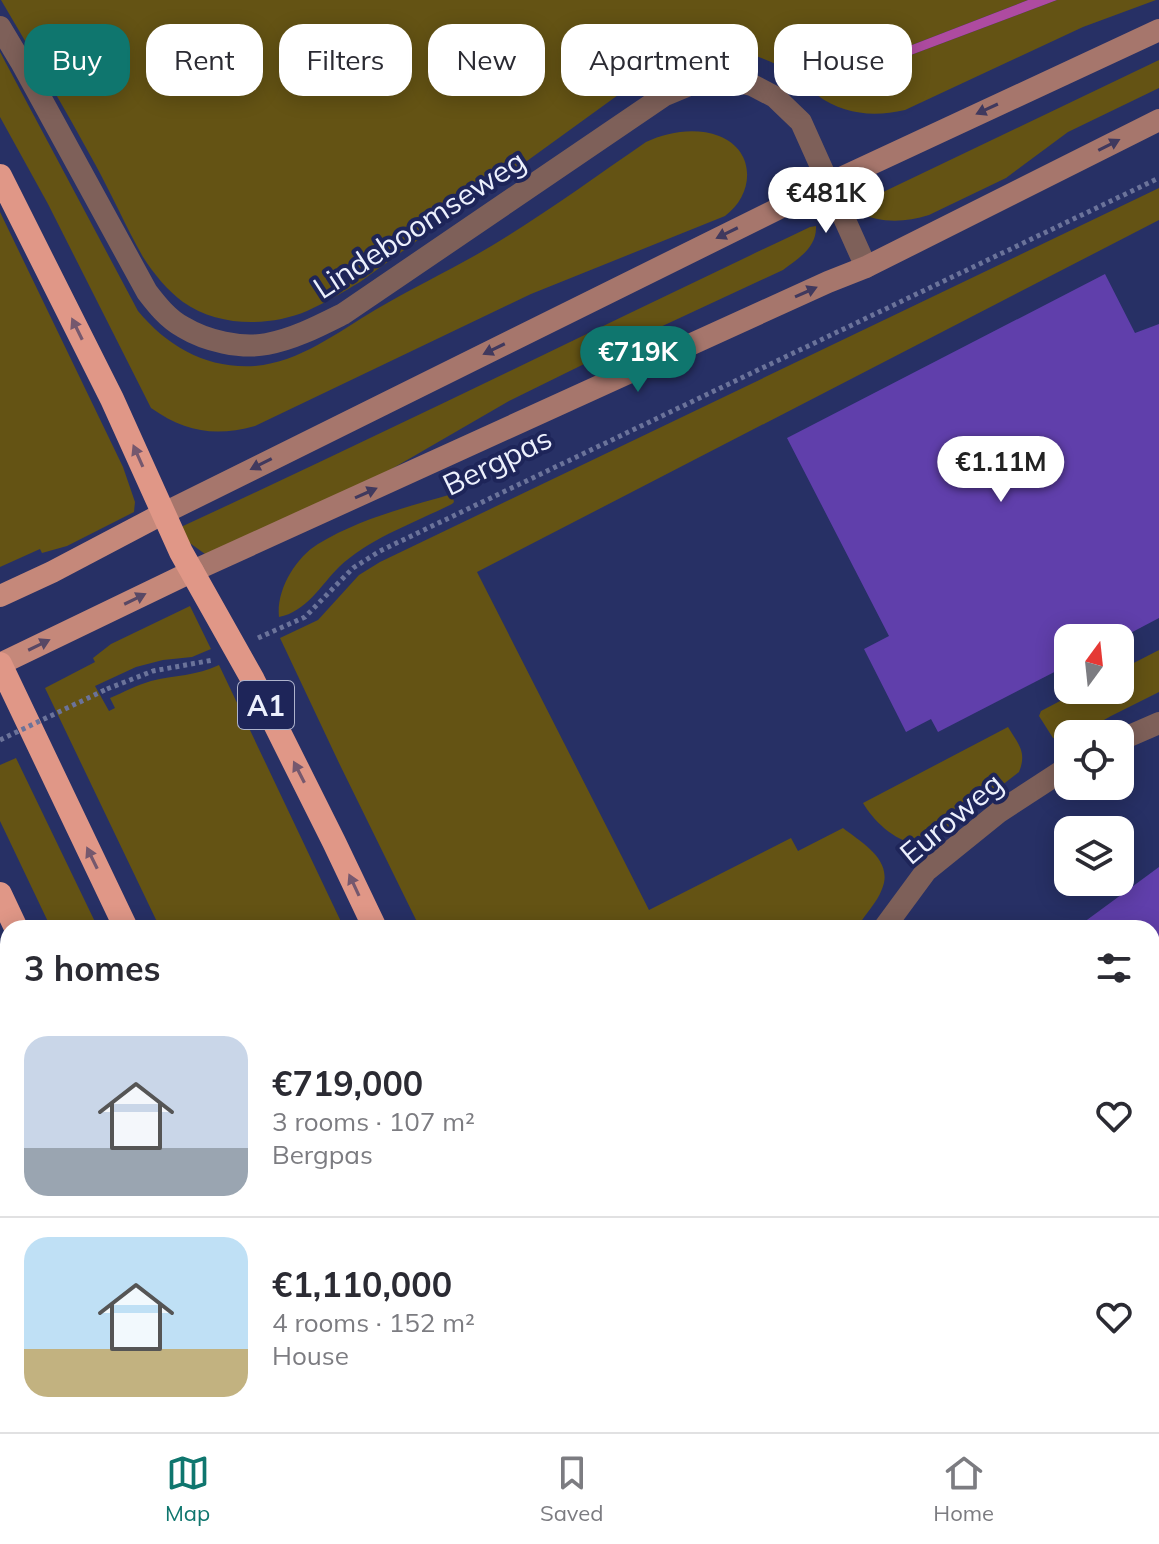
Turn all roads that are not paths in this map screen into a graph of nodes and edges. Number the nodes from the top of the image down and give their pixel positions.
1 (0, 27) edge
2 (1159, 30) edge
3 (1159, 120) edge
4 (0, 176) edge
5 (828, 184) junction
6 (866, 267) junction
7 (164, 513) junction
8 (193, 571) junction
9 (0, 596) edge
10 (0, 664) edge
11 (1159, 723) edge
12 (1134, 734) edge
13 (1054, 776) edge
14 (1, 897) edge
15 (12, 920) edge
16 (122, 920) edge
17 (371, 920) edge
18 (890, 920) edge

1 - 5 street, Lindeboomseweg
2 -> 5 main road
6 -> 3 main road, Bergpas
7 -> 4 highway, A1
5 - 6 street, Lindeboomseweg
5 -> 7 main road
8 -> 6 main road, Bergpas
7 - 8 highway, A1
7 - 9 main road
10 -> 8 main road, Bergpas
17 -> 8 highway, A1
16 -> 10 highway
11 - 12 street
13 - 18 street, Euroweg
14 - 15 highway

